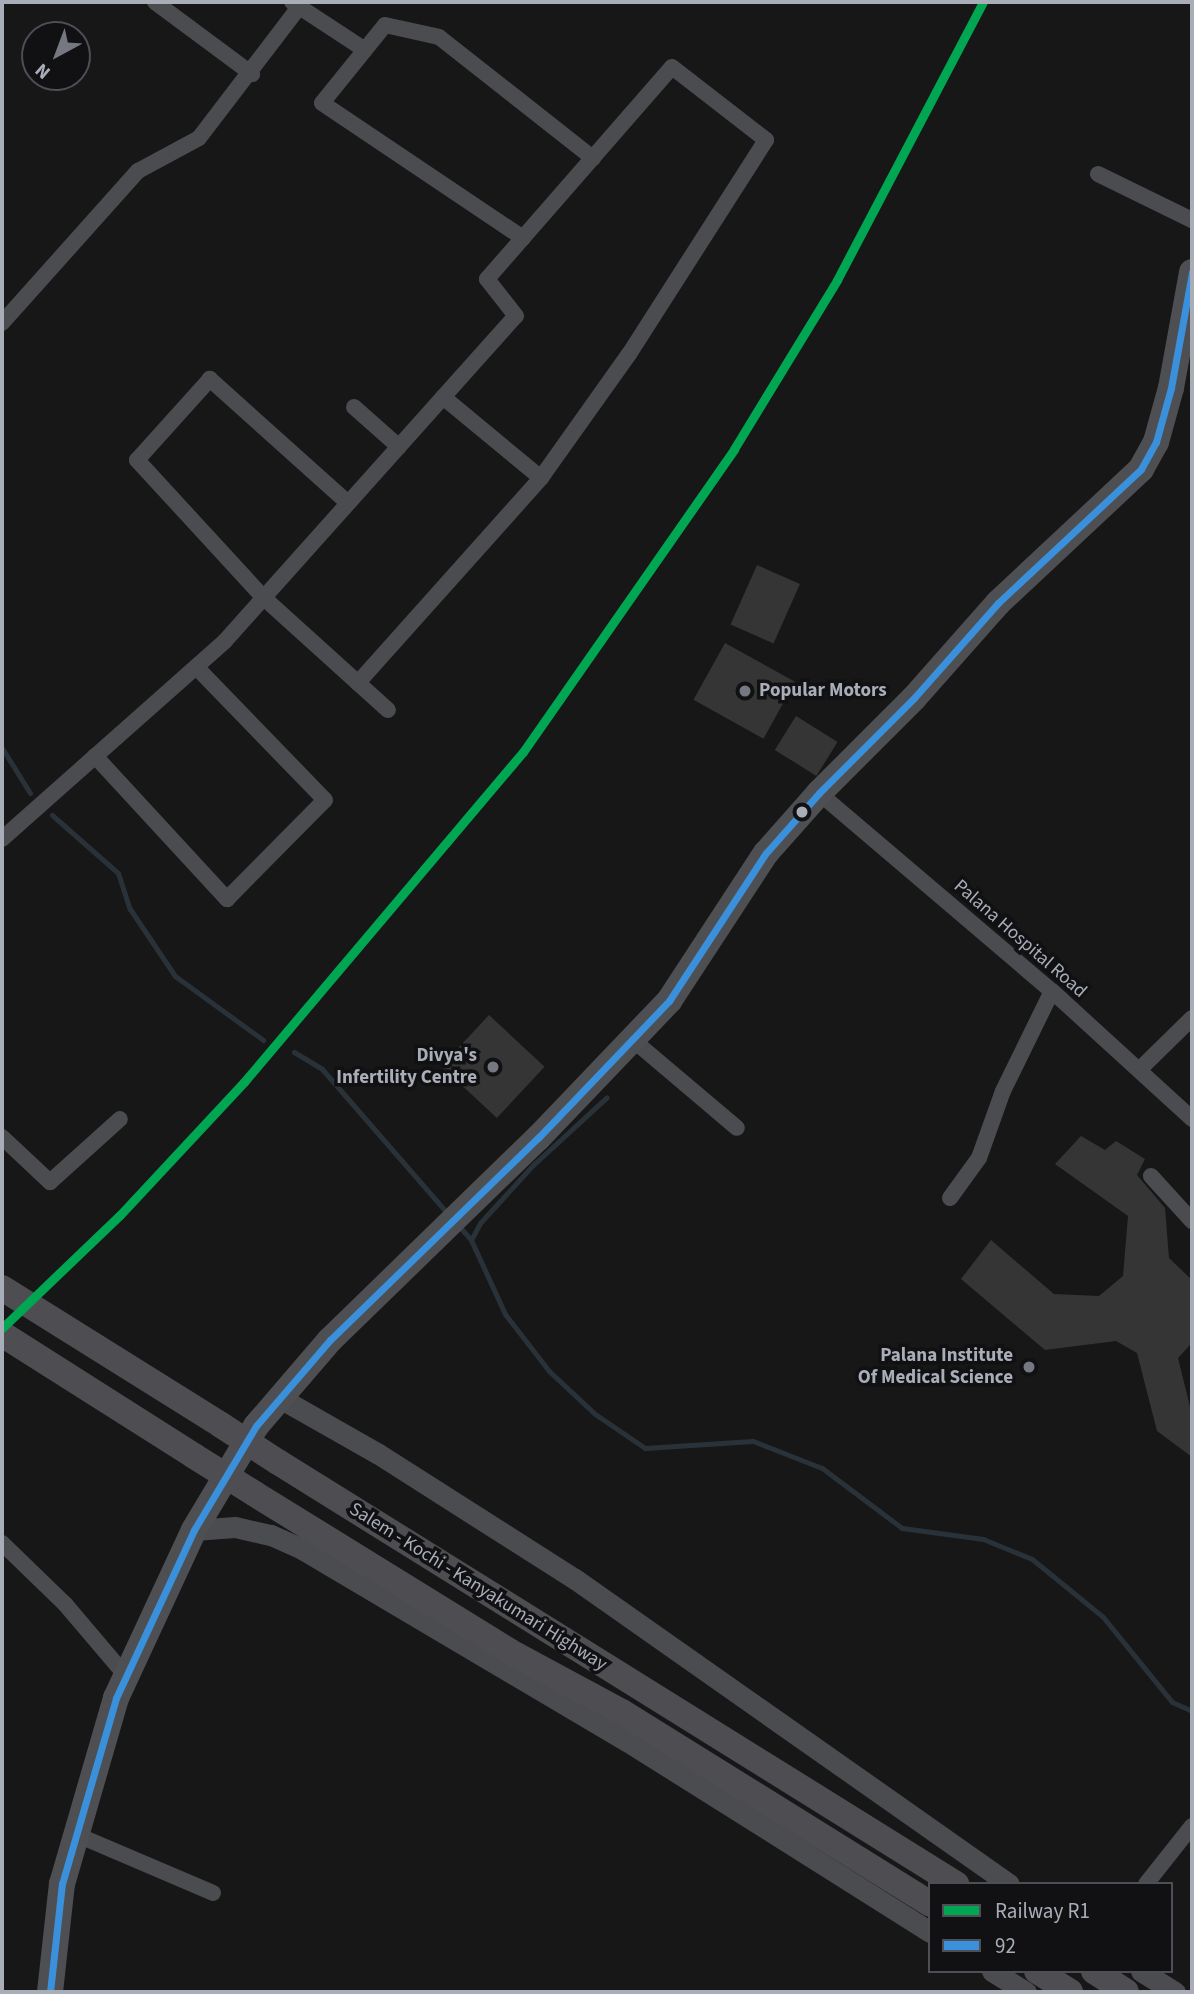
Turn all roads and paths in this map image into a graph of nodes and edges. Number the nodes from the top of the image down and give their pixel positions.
1 (155, 2) edge
2 (295, 5) edge
3 (365, 51) junction
4 (252, 74) junction
5 (593, 158) junction
6 (1098, 174) dead end
7 (1192, 220) edge
8 (523, 238) junction
9 (1192, 272) edge
10 (2, 323) edge
11 (443, 397) junction
12 (354, 407) dead end
13 (399, 447) junction
14 (541, 478) junction
15 (348, 503) junction
16 (264, 598) junction
17 (196, 667) junction
18 (358, 683) junction
19 (388, 710) dead end
20 (95, 756) junction
21 (819, 793) junction
22 (2, 839) edge
23 (1052, 991) junction
24 (1192, 1018) edge
25 (633, 1040) junction
26 (1139, 1070) junction
27 (120, 1119) dead end
28 (1192, 1119) edge
29 (737, 1128) dead end
30 (2, 1137) edge
31 (1151, 1177) dead end
32 (950, 1198) dead end
33 (1192, 1221) edge
34 (2, 1288) edge
35 (13, 1341) edge
36 (280, 1398) junction
37 (194, 1530) junction
38 (2, 1543) edge
39 (126, 1676) junction
40 (1192, 1826) edge
41 (75, 1833) junction
42 (953, 1882) edge
43 (1006, 1882) edge
44 (1148, 1882) edge
45 (213, 1893) dead end
46 (928, 1903) edge
47 (928, 1931) edge
48 (995, 1973) edge
49 (1040, 1973) edge
50 (1097, 1973) edge
51 (1144, 1973) edge
52 (50, 1992) edge
53 (1026, 1992) edge
54 (1070, 1992) edge
55 (1126, 1992) edge
56 (1175, 1992) edge

1 - 4 street
2 - 3 street
2 - 4 street
3 - 5 street
3 - 8 street
4 - 10 street
5 - 8 street
5 - 14 street
6 - 7 street
8 - 11 street
9 - 21 main road
11 - 13 street
11 - 14 street
12 - 13 street
13 - 15 street
14 - 18 street
15 - 16 street
15 - 16 street
16 - 17 street
16 - 18 street
17 - 20 street
17 - 20 street
18 - 19 street
20 - 22 street
21 - 23 street, Palana Hospital Road
21 - 25 main road
23 - 26 street, Palana Hospital Road
23 - 32 street
24 - 26 street
25 - 29 street
25 - 36 main road
26 - 28 street, Palana Hospital Road
27 - 30 street
31 - 33 street
34 - 42 highway, Salem - Kochi - Kanyakumari Highway, bridge
35 - 46 highway, Salem - Kochi - Kanyakumari Highway, bridge
36 - 37 main road
36 - 43 street
37 - 39 main road
37 - 47 street
38 - 39 street
39 - 41 main road
40 - 44 street
41 - 45 street
41 - 52 main road
48 - 53 street
49 - 54 highway
50 - 55 highway
51 - 56 street

